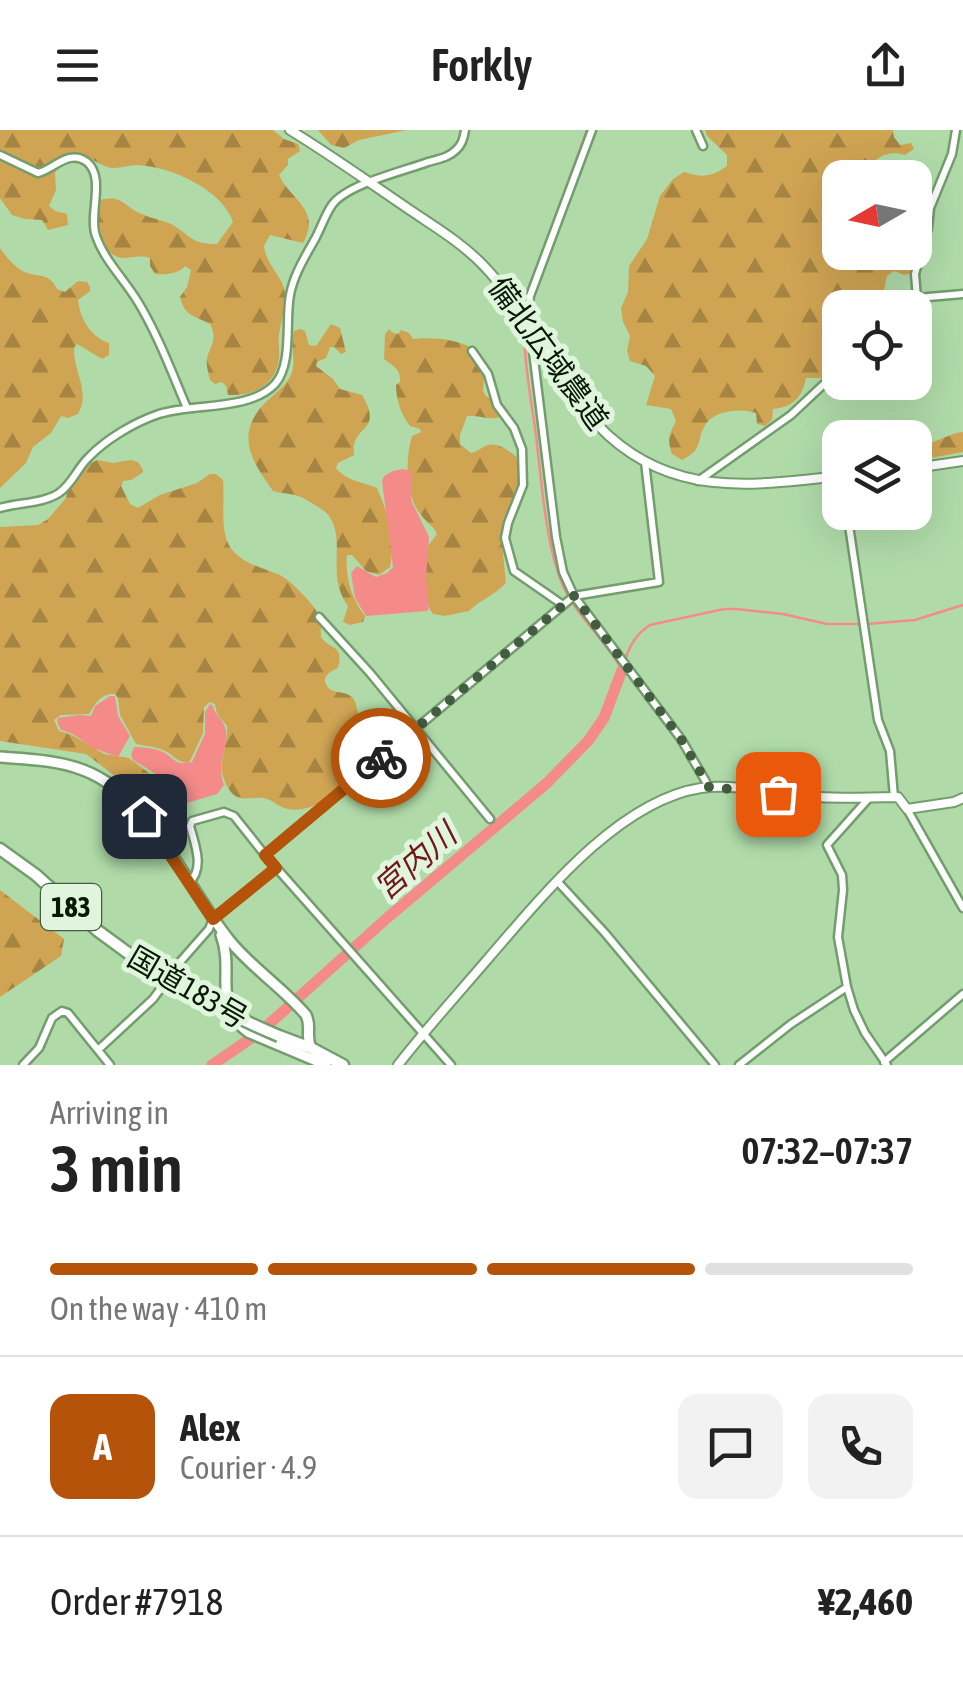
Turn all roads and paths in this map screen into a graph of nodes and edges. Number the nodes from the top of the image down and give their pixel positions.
1 (290, 130) edge
2 (466, 130) edge
3 (592, 130) edge
4 (696, 130) edge
5 (956, 130) edge
6 (703, 146) dead end
7 (0, 155) edge
8 (370, 183) junction
9 (917, 290) edge
10 (963, 294) edge
11 (932, 297) edge
12 (526, 318) junction
13 (472, 351) dead end
14 (822, 386) edge
15 (187, 408) junction
16 (963, 461) edge
17 (645, 462) junction
18 (932, 466) edge
19 (822, 478) edge
20 (697, 482) junction
21 (0, 508) edge
22 (850, 530) edge
23 (574, 596) junction
24 (563, 604) junction
25 (319, 616) dead end
26 (416, 728) junction
27 (0, 758) edge
28 (709, 787) junction
29 (894, 797) junction
30 (869, 798) junction
31 (963, 798) edge
32 (907, 808) junction
33 (490, 819) dead end
34 (0, 849) edge
35 (265, 855) junction
36 (276, 868) junction
37 (558, 881) junction
38 (189, 882) junction
39 (963, 908) edge
40 (213, 919) junction
41 (846, 987) junction
42 (963, 994) edge
43 (424, 1033) junction
44 (311, 1048) junction
45 (98, 1050) junction
46 (886, 1063) edge
47 (23, 1065) edge
48 (110, 1065) edge
49 (326, 1065) edge
50 (343, 1065) edge
51 (398, 1065) edge
52 (451, 1065) edge
53 (715, 1065) edge
54 (739, 1065) edge

1 - 8 street, 備北広域農道
2 - 8 street
3 - 12 street
4 - 6 street
5 - 9 street
7 - 15 street
8 - 12 street, 備北広域農道
8 - 15 street
10 - 11 street
12 - 17 street, 備北広域農道
12 - 23 street
13 - 24 street
14 - 20 street
15 - 21 street
16 - 18 street
17 - 20 street, 備北広域農道
17 - 23 street
19 - 20 street, 備北広域農道
22 - 29 street
23 - 24 street
23 - 28 street
24 - 26 street
25 - 26 street
26 - 33 street
26 - 35 street
27 - 38 main road
28 - 30 street
28 - 37 street
29 - 30 street
29 - 32 street
30 - 41 street
31 - 32 street
32 - 39 street
34 - 44 highway, 国道183号 / 183, bridge
35 - 36 street
35 - 38 street
36 - 40 street
36 - 43 street
37 - 43 street
37 - 53 street
38 - 40 main road
40 - 44 main road
40 - 45 street
40 - 49 main road
41 - 46 street
41 - 54 street
42 - 46 street
43 - 51 street
43 - 52 street
44 - 50 highway, 国道183号 / 183
45 - 47 street
45 - 48 street

